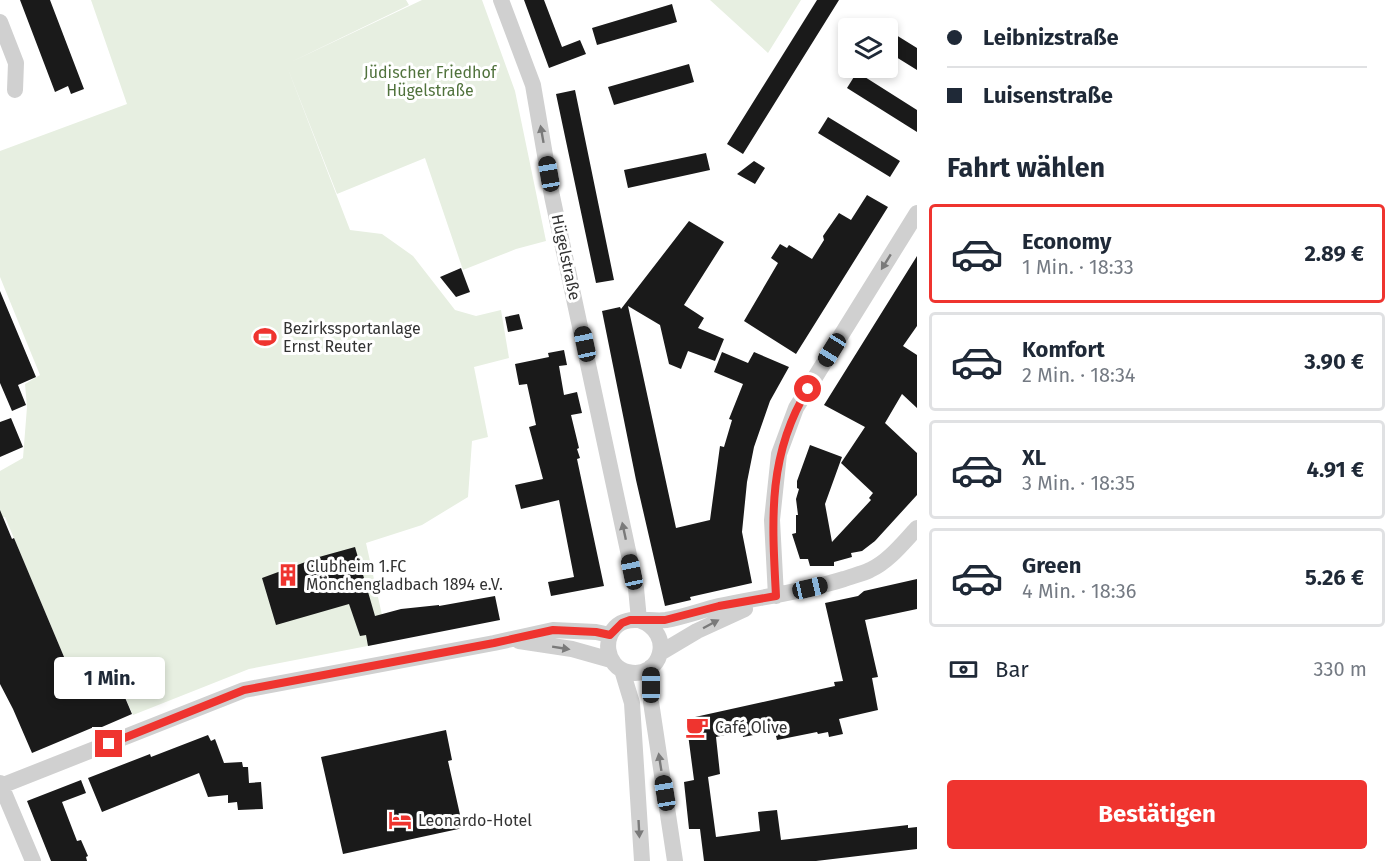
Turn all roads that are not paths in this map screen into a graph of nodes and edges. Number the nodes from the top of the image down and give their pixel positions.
1 (501, 0) edge
2 (0, 22) edge
3 (15, 90) dead end
4 (917, 213) edge
5 (917, 528) edge
6 (776, 596) junction
7 (639, 620) junction
8 (610, 635) junction
9 (510, 639) junction
10 (656, 660) junction
11 (617, 665) junction
12 (1, 784) edge
13 (33, 861) edge
14 (642, 861) edge
15 (675, 861) edge

7 -> 1 street, Hügelstraße
2 - 3 street
4 -> 6 street
5 - 6 street
6 - 7 street
10 -> 6 street
7 - 8 street
7 - 10 street
8 - 9 street
8 - 11 street
9 -> 11 street
9 - 12 street
10 - 11 street
15 -> 10 street
11 -> 14 street
12 - 13 street

